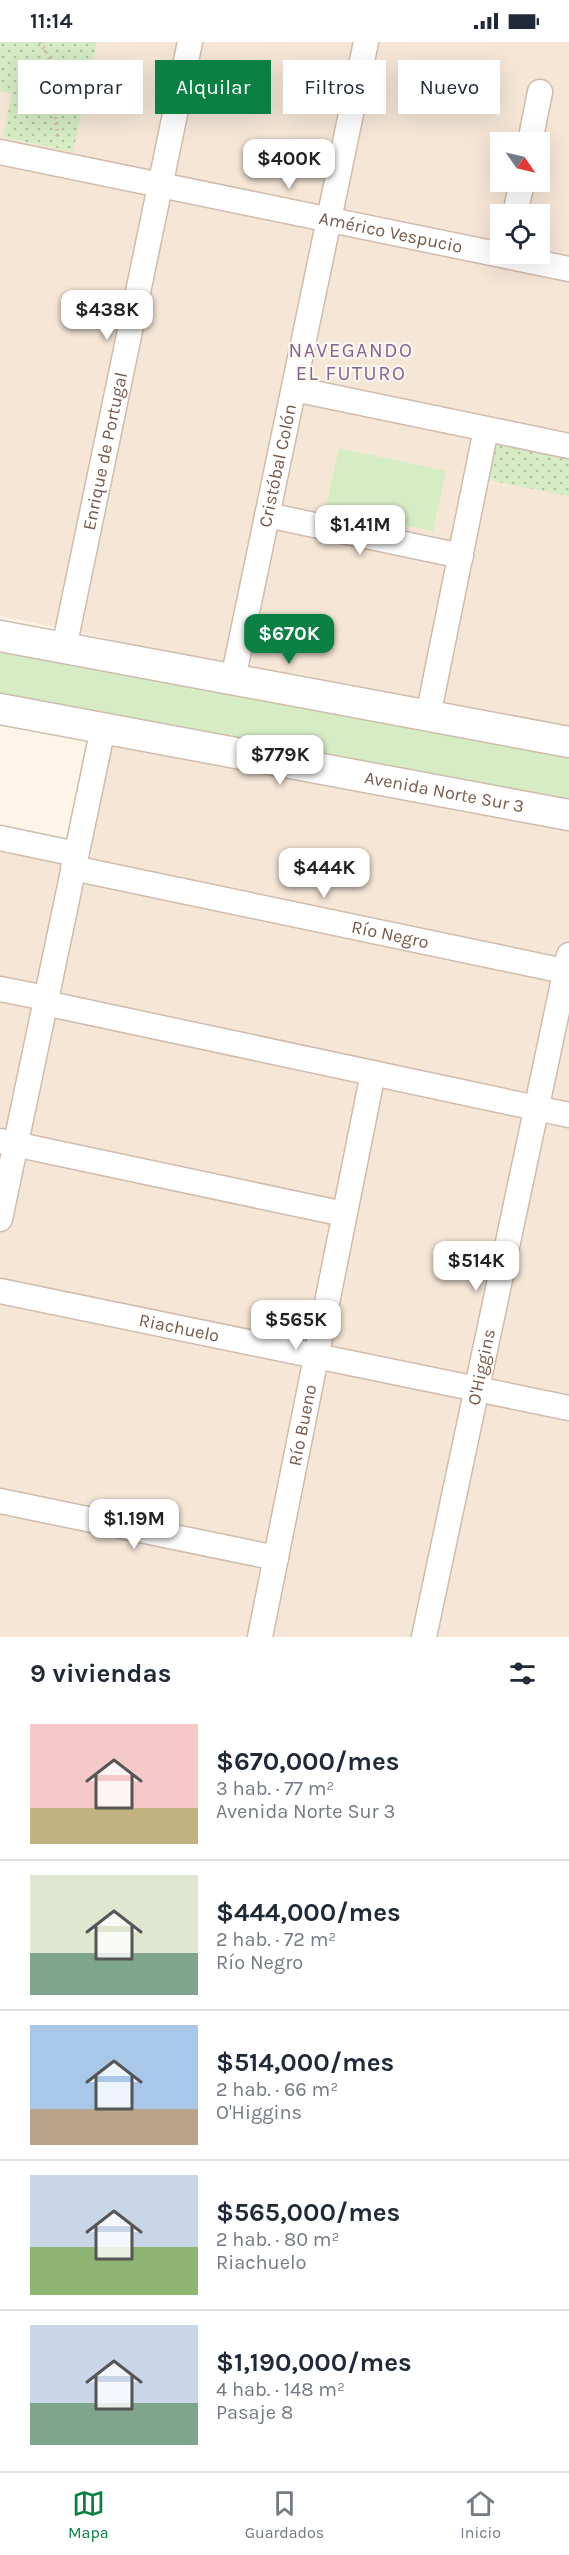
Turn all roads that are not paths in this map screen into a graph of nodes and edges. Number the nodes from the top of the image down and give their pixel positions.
1 (190, 42) edge
2 (366, 42) edge
3 (540, 92) dead end
4 (532, 132) edge
5 (0, 152) edge
6 (160, 185) junction
7 (329, 220) junction
8 (490, 252) edge
9 (547, 264) edge
10 (569, 269) edge
11 (294, 389) junction
12 (486, 429) junction
13 (569, 446) edge
14 (267, 515) junction
15 (461, 556) junction
16 (0, 636) edge
17 (64, 648) junction
18 (233, 679) junction
19 (0, 709) edge
20 (428, 716) junction
21 (103, 728) junction
22 (569, 742) edge
23 (569, 815) edge
24 (0, 838) edge
25 (75, 861) junction
26 (568, 966) edge
27 (0, 989) edge
28 (46, 1001) junction
29 (373, 1073) junction
30 (537, 1108) junction
31 (569, 1115) edge
32 (8, 1143) edge
33 (344, 1214) junction
34 (0, 1219) edge
35 (0, 1291) edge
36 (316, 1356) junction
37 (476, 1389) junction
38 (569, 1408) edge
39 (0, 1501) edge
40 (276, 1558) junction
41 (260, 1637) edge
42 (424, 1637) edge

1 - 6 street, Enrique de Portugal
2 - 7 street, Cristóbal Colón
3 - 4 street
5 - 6 street, Américo Vespucio
6 - 7 street, Américo Vespucio
6 - 17 street, Enrique de Portugal
7 - 8 street, Américo Vespucio
7 - 11 street, Cristóbal Colón
9 - 10 street, Américo Vespucio
11 - 12 street
11 - 14 street, Cristóbal Colón
12 - 13 street
12 - 15 street
14 - 15 street
14 - 18 street, Cristóbal Colón
15 - 20 street
16 - 17 street
17 - 18 street
18 - 20 street
19 - 21 street, Avenida Norte Sur 3
20 - 22 street
21 - 23 street, Avenida Norte Sur 3
21 - 25 street
24 - 25 street, Río Negro
25 - 26 street, Río Negro
25 - 28 street
26 - 30 street, O'Higgins
27 - 28 street
28 - 29 street
28 - 32 street
29 - 30 street
29 - 33 street, Río Bueno
30 - 31 street
30 - 37 street, O'Higgins
32 - 33 street
32 - 34 street
33 - 36 street, Río Bueno
35 - 36 street, Riachuelo
36 - 37 street, Riachuelo
36 - 40 street, Río Bueno
37 - 38 street, Riachuelo
37 - 42 street, O'Higgins
39 - 40 street
40 - 41 street, Río Bueno

